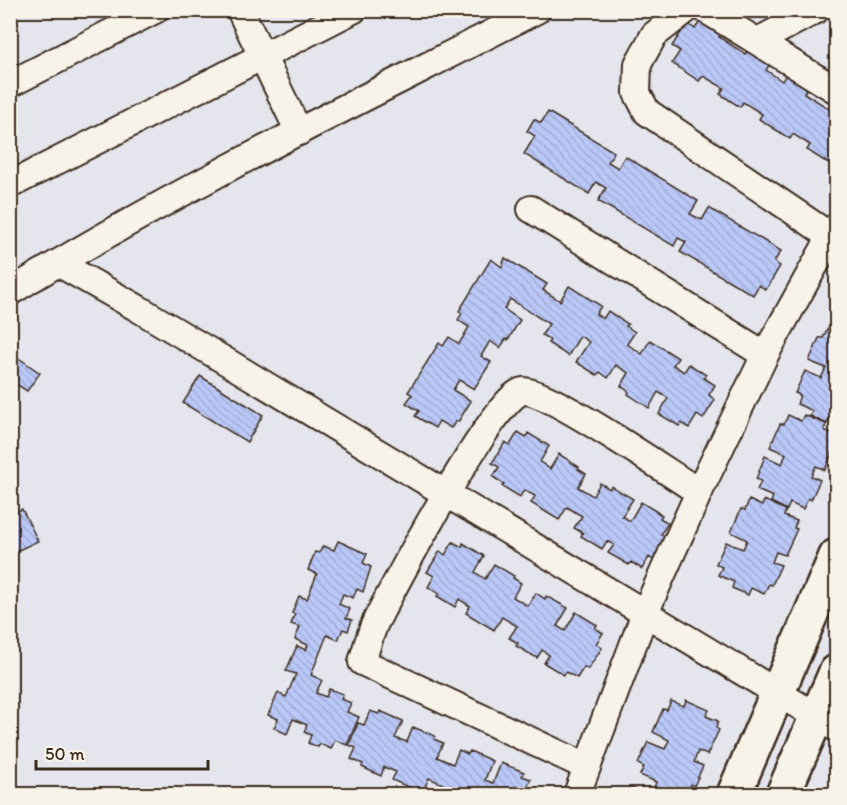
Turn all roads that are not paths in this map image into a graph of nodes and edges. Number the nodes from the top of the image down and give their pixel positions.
1 (155, 10) edge
2 (240, 10) edge
3 (353, 10) edge
4 (537, 10) edge
5 (686, 10) edge
6 (706, 10) edge
7 (816, 10) edge
8 (758, 41) junction
9 (262, 57) junction
10 (10, 84) edge
11 (837, 90) edge
12 (299, 132) junction
13 (10, 185) edge
14 (531, 209) dead end
15 (835, 235) edge
16 (58, 263) junction
17 (10, 292) edge
18 (765, 355) junction
19 (699, 492) junction
20 (446, 493) junction
21 (837, 556) edge
22 (645, 613) junction
23 (837, 672) edge
24 (777, 692) junction
25 (827, 722) edge
26 (588, 767) junction
27 (577, 795) edge
28 (734, 795) edge
29 (783, 795) edge

1 - 10 street
2 - 9 street
3 - 9 street
4 - 12 street
5 - 15 street
6 - 8 street
7 - 8 street
8 - 11 street
9 - 12 street
9 - 13 street
12 - 16 street
14 - 18 street
15 - 18 street
16 - 17 street
16 - 20 street
18 - 19 street
19 - 20 street
19 - 22 street
20 - 22 street
20 - 26 street
21 - 24 main road
22 - 24 street
22 - 26 street
23 - 25 main road
24 - 25 street
24 - 28 main road
25 - 29 main road
26 - 27 street

